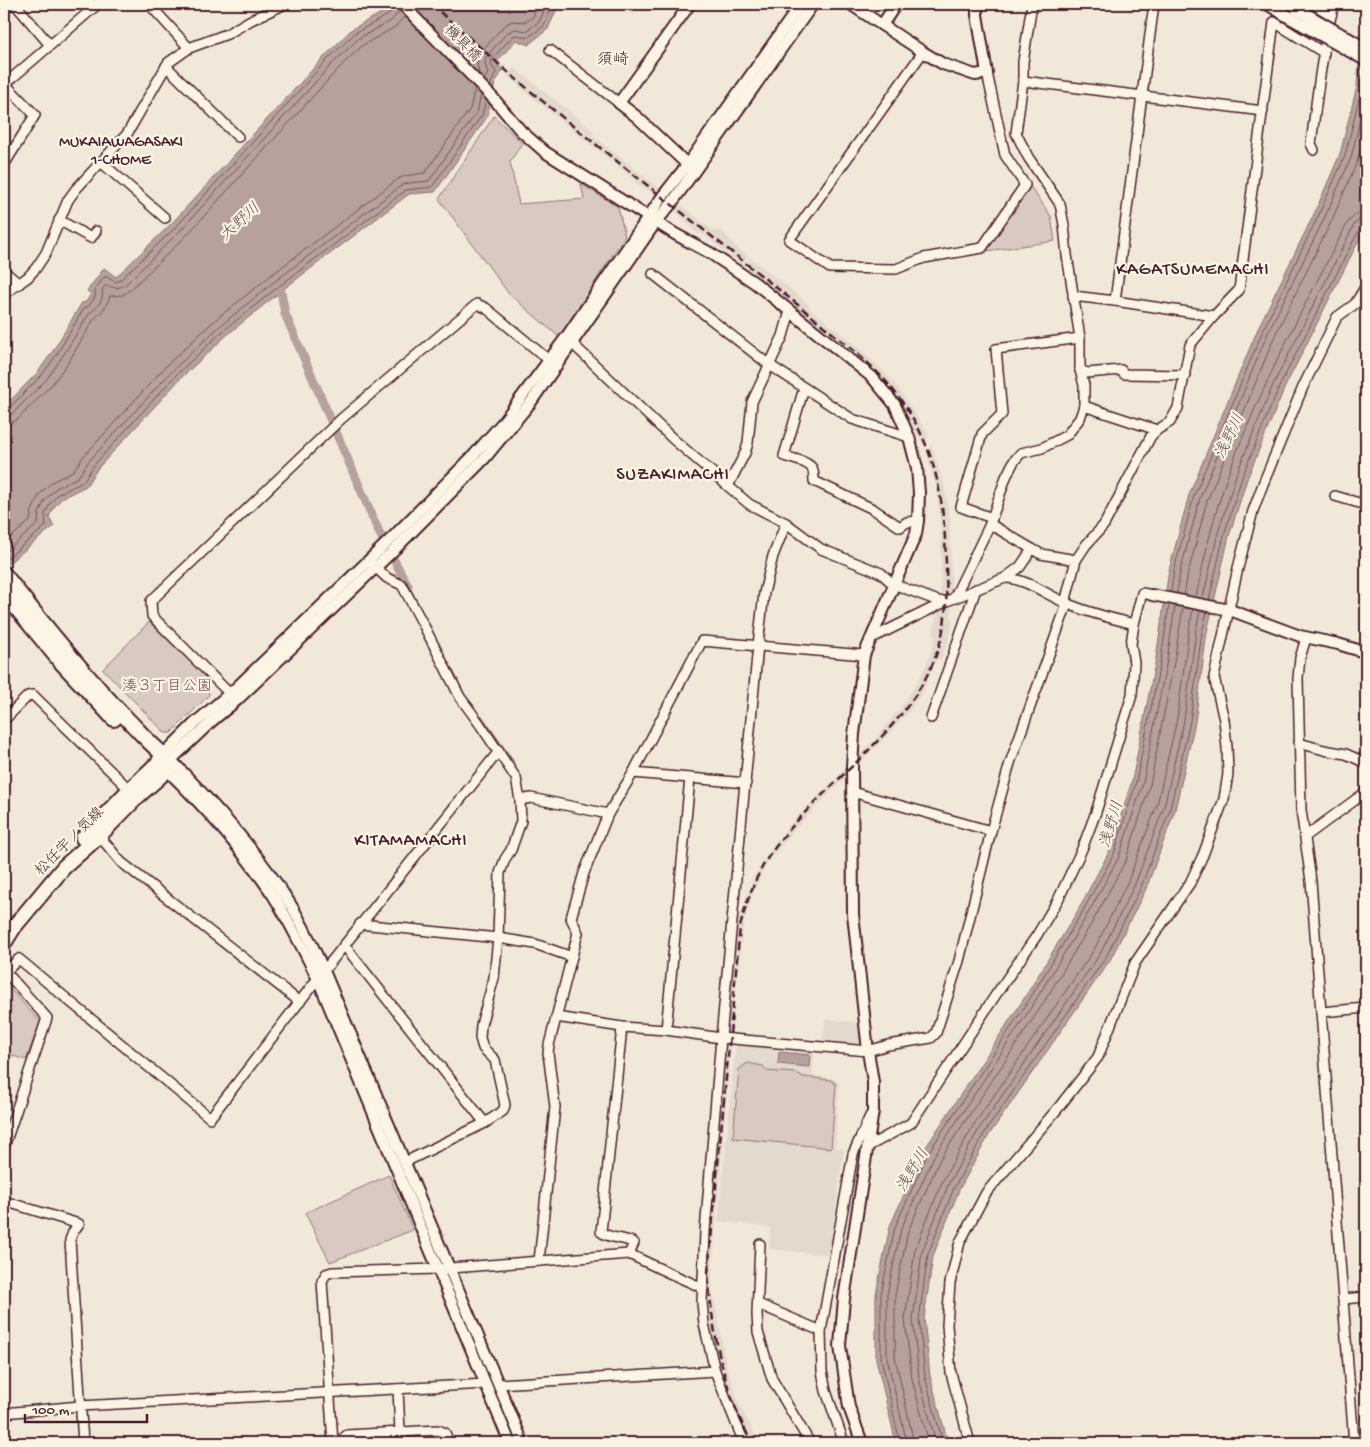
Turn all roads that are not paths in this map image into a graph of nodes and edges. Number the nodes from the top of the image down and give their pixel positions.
1 (10, 4) edge
2 (15, 4) edge
3 (98, 4) edge
4 (149, 4) edge
5 (285, 4) edge
6 (402, 4) edge
7 (690, 4) edge
8 (802, 4) edge
9 (813, 4) edge
10 (850, 4) edge
11 (896, 4) edge
12 (977, 4) edge
13 (1032, 4) edge
14 (1154, 4) edge
15 (1268, 4) edge
16 (1313, 4) edge
17 (1334, 4) edge
18 (4, 10) edge
19 (1292, 10) edge
20 (1331, 15) junction
21 (882, 25) junction
22 (50, 45) junction
23 (189, 48) junction
24 (1366, 49) edge
25 (550, 50) dead end
26 (922, 52) junction
27 (1324, 53) junction
28 (1366, 60) edge
29 (166, 66) junction
30 (987, 73) junction
31 (1023, 81) junction
32 (4, 84) edge
33 (1142, 96) junction
34 (619, 103) junction
35 (1263, 111) junction
36 (238, 137) dead end
37 (1314, 150) dead end
38 (101, 162) junction
39 (4, 165) edge
40 (691, 168) junction
41 (164, 218) dead end
42 (60, 220) junction
43 (652, 220) junction
44 (96, 231) dead end
45 (4, 271) edge
46 (653, 274) dead end
47 (19, 284) junction
48 (1366, 287) edge
49 (4, 294) edge
50 (1072, 296) junction
51 (1115, 301) junction
52 (790, 311) junction
53 (1214, 316) junction
54 (1080, 338) junction
55 (570, 340) junction
56 (550, 361) junction
57 (770, 365) junction
58 (1080, 370) junction
59 (1185, 375) junction
60 (804, 388) junction
61 (1084, 406) junction
62 (1157, 430) junction
63 (909, 437) junction
64 (728, 486) junction
65 (1335, 496) dead end
66 (1366, 505) edge
67 (918, 521) junction
68 (991, 521) junction
69 (786, 523) junction
70 (1032, 549) junction
71 (1076, 560) junction
72 (375, 563) junction
73 (4, 574) edge
74 (1004, 578) junction
75 (893, 584) junction
76 (976, 589) junction
77 (4, 593) edge
78 (1152, 595) joint
79 (950, 600) junction
80 (1065, 603) junction
81 (1227, 610) junction
82 (1134, 624) junction
83 (1306, 638) junction
84 (870, 639) junction
85 (758, 645) junction
86 (1366, 651) edge
87 (864, 655) junction
88 (65, 658) junction
89 (233, 697) junction
90 (931, 718) dead end
91 (4, 720) edge
92 (1299, 742) junction
93 (499, 751) junction
94 (165, 762) junction
95 (1366, 764) edge
96 (633, 773) junction
97 (690, 778) junction
98 (746, 782) junction
99 (852, 792) junction
100 (1366, 792) edge
101 (133, 794) junction
102 (520, 800) junction
103 (608, 814) junction
104 (991, 831) junction
105 (96, 832) junction
106 (1306, 836) junction
107 (360, 924) junction
108 (4, 926) edge
109 (498, 938) junction
110 (4, 943) edge
111 (344, 945) junction
112 (572, 957) junction
113 (5, 971) edge
114 (324, 971) junction
115 (318, 980) junction
116 (300, 1002) junction
117 (1366, 1008) edge
118 (1322, 1012) junction
119 (556, 1017) junction
120 (622, 1027) junction
121 (666, 1030) junction
122 (721, 1038) junction
123 (868, 1051) junction
124 (873, 1111) junction
125 (485, 1123) junction
126 (4, 1146) edge
127 (867, 1147) junction
128 (405, 1162) junction
129 (4, 1201) edge
130 (760, 1244) dead end
131 (629, 1254) junction
132 (539, 1261) junction
133 (438, 1268) junction
134 (449, 1268) junction
135 (703, 1288) junction
136 (1366, 1297) edge
137 (1343, 1299) junction
138 (758, 1304) junction
139 (820, 1331) junction
140 (715, 1371) junction
141 (486, 1384) junction
142 (498, 1384) junction
143 (398, 1389) junction
144 (331, 1393) junction
145 (80, 1406) junction
146 (4, 1413) edge
147 (400, 1432) junction
148 (359, 1434) junction
149 (83, 1443) edge
150 (333, 1443) edge
151 (341, 1443) edge
152 (363, 1443) edge
153 (405, 1443) edge
154 (449, 1443) edge
155 (510, 1443) edge
156 (523, 1443) edge
157 (745, 1443) edge
158 (810, 1443) edge
159 (844, 1443) edge
160 (862, 1443) edge
161 (970, 1443) edge
162 (1354, 1443) edge

1 - 18 street
2 - 22 street
3 - 22 street
4 - 23 street
5 - 23 street
6 - 43 street, 機具橋
7 - 34 street
8 - 40 street
9 - 40 street
10 - 21 street
11 - 21 street
12 - 30 street
13 - 31 street
14 - 33 street
15 - 19 main road
16 - 20 street
17 - 20 street
19 - 24 main road, bridge
19 - 28 main road, bridge
20 - 27 street
21 - 26 street
22 - 32 street
23 - 29 street
25 - 34 street
26 - 30 street
26 - 30 street
27 - 35 street
27 - 37 street
29 - 36 street
29 - 38 street
31 - 33 street
31 - 50 street
32 - 39 street
33 - 35 street
33 - 51 street
34 - 40 street
35 - 53 street
38 - 41 street
38 - 42 street
40 - 43 street
42 - 44 street
42 - 47 street
43 - 52 street, 機具橋
43 - 55 street
45 - 47 street
46 - 57 street
47 - 49 street
48 - 81 street
50 - 51 street
50 - 54 street
51 - 53 street
52 - 57 street
52 - 63 street, 機具橋
53 - 59 street
54 - 58 street
54 - 68 street
55 - 56 street
55 - 64 street
55 - 72 street
56 - 72 street
56 - 89 street
57 - 60 street
57 - 64 street
58 - 59 street
58 - 61 street
59 - 62 street
60 - 63 street
60 - 67 street
61 - 62 street
61 - 68 street
62 - 71 street
63 - 67 street, 機具橋
64 - 69 street
65 - 66 street
67 - 75 street, 機具橋
68 - 70 street
68 - 79 street
69 - 75 street
69 - 85 street
70 - 71 street
70 - 74 street
71 - 80 street
72 - 89 street
72 - 93 street
73 - 88 main road
74 - 76 street
74 - 80 street
75 - 79 street
75 - 84 street, 機具橋
76 - 79 street
76 - 90 street
77 - 88 main road
78 - 81 street
78 - 82 street
79 - 84 street
80 - 82 street
80 - 104 street
81 - 83 street
81 - 161 street
82 - 127 street
83 - 86 street
83 - 92 street
84 - 87 street, 機具橋
85 - 87 street
85 - 96 street
85 - 98 street
87 - 99 street, 機具橋
88 - 94 main road
89 - 94 street
91 - 101 street
92 - 95 street
92 - 106 street
93 - 102 street
93 - 107 street
94 - 101 main road, 松任宇ノ気線
94 - 114 street
94 - 115 street
96 - 97 street
96 - 103 street
97 - 98 street
97 - 121 street
98 - 122 street
99 - 104 street
99 - 123 street, 機具橋
100 - 106 street
101 - 105 main road, 松任宇ノ気線
102 - 103 street
102 - 109 street
103 - 112 street
104 - 123 street
105 - 108 main road, 松任宇ノ気線
105 - 110 main road, 松任宇ノ気線
105 - 116 street
106 - 118 street
107 - 109 street
107 - 111 street
109 - 112 street
109 - 125 street
111 - 114 street
111 - 125 street
112 - 119 street
113 - 116 street
113 - 126 street
114 - 115 street
114 - 128 street
115 - 116 street
115 - 133 street
117 - 118 street
118 - 137 street
119 - 120 street
119 - 132 street
120 - 121 street
120 - 131 street
121 - 122 street
122 - 123 street
122 - 135 street
123 - 124 street, 機具橋
124 - 127 street, 機具橋
124 - 139 street
125 - 128 street
127 - 160 street, 機具橋
128 - 134 street
129 - 145 street
130 - 138 street
131 - 132 street
131 - 135 street
132 - 134 street
133 - 134 street
133 - 141 street
133 - 144 street
134 - 142 street
135 - 140 street
136 - 137 street
137 - 162 street
138 - 139 street
138 - 158 street
139 - 159 street
140 - 142 street
140 - 157 street
141 - 143 street
141 - 155 street
142 - 156 street
143 - 144 street
143 - 147 street
144 - 145 street
144 - 150 street
145 - 146 street
145 - 149 street
147 - 148 street
147 - 153 street
147 - 154 street
148 - 151 street
148 - 152 street

